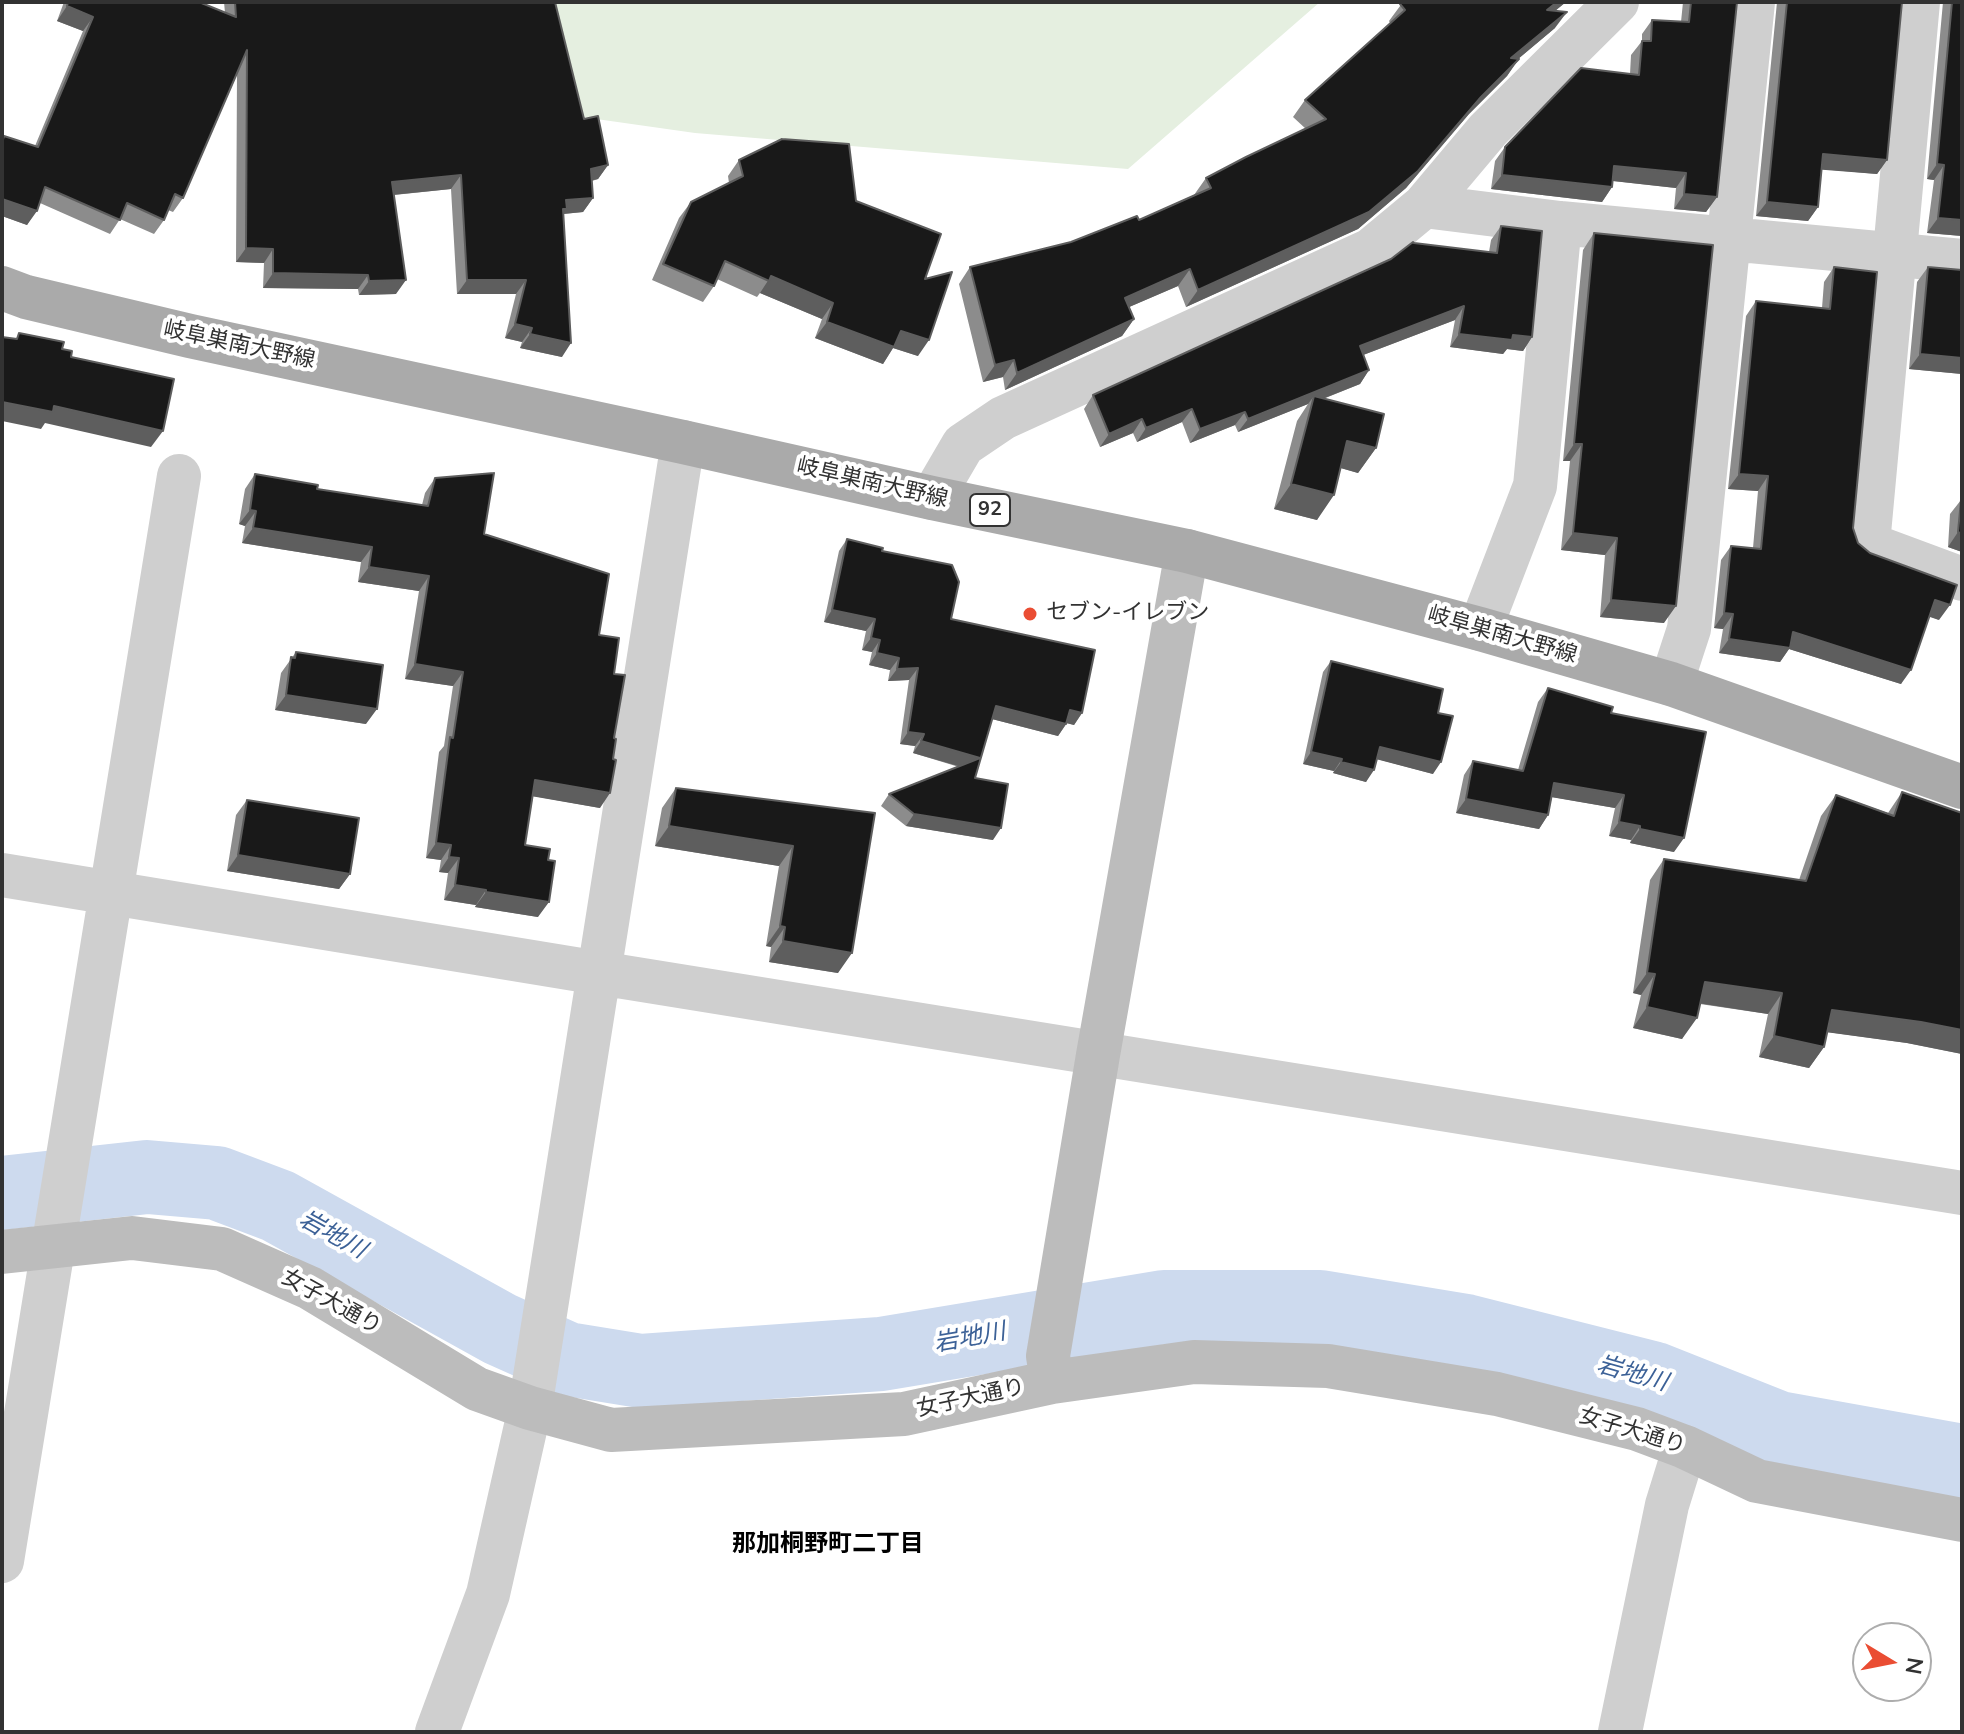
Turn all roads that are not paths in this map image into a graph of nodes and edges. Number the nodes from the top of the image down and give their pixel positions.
1 (1617, 2) edge
2 (1753, 2) edge
3 (1918, 2) edge
4 (1424, 206) junction
5 (1560, 223) junction
6 (1730, 240) junction
7 (1896, 255) junction
8 (1962, 261) edge
9 (2, 288) edge
10 (683, 442) junction
11 (179, 476) dead end
12 (932, 498) junction
13 (1187, 551) junction
14 (1962, 579) edge
15 (1480, 629) junction
16 (1671, 684) junction
17 (1962, 787) edge
18 (2, 875) edge
19 (109, 893) junction
20 (599, 973) junction
21 (1098, 1055) junction
22 (1962, 1193) edge
23 (55, 1234) junction
24 (2, 1252) edge
25 (1050, 1369) junction
26 (532, 1396) junction
27 (1685, 1447) junction
28 (1962, 1520) edge
29 (2, 1561) edge
30 (437, 1732) edge
31 (1620, 1732) edge

1 - 4 street
2 - 6 street
3 - 7 street
4 - 5 street
4 - 12 street
5 - 6 street
5 - 15 street
6 - 7 street
6 - 16 street
7 - 8 street
7 - 14 street
9 - 10 main road, 岐阜巣南大野線 / 92
10 - 12 main road, 岐阜巣南大野線 / 92
10 - 20 street
11 - 19 street
12 - 13 main road, 岐阜巣南大野線 / 92
13 - 15 main road, 岐阜巣南大野線 / 92
13 - 21 street
15 - 16 main road, 岐阜巣南大野線 / 92
16 - 17 main road, 岐阜巣南大野線 / 92
18 - 19 street
19 - 20 street
19 - 23 street
20 - 21 street
20 - 26 street
21 - 22 street
21 - 25 street
23 - 24 street, 女子大通り
23 - 26 street, 女子大通り
23 - 29 street
25 - 26 street, 女子大通り
25 - 27 street, 女子大通り
26 - 30 street
27 - 28 street, 女子大通り
27 - 31 street

